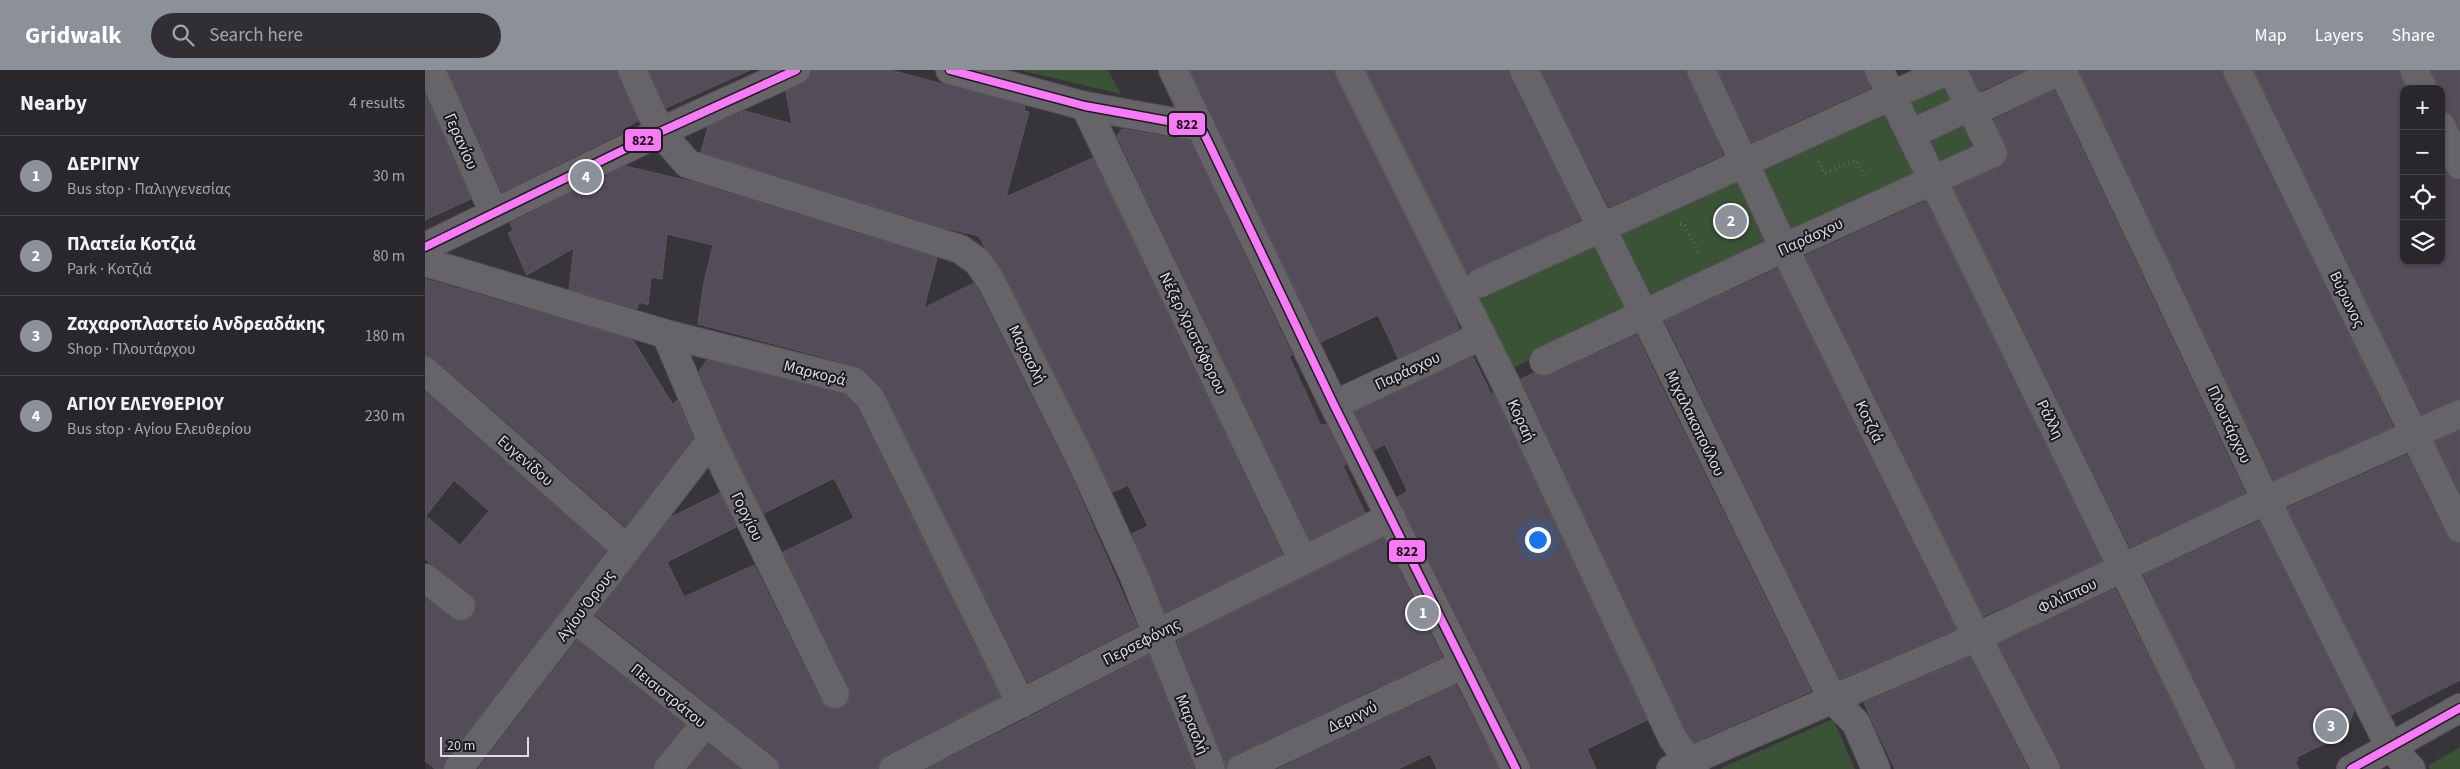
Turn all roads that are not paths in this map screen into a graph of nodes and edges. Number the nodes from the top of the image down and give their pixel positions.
1 (431, 70) edge
2 (632, 70) edge
3 (796, 70) edge
4 (950, 70) edge
5 (1173, 70) edge
6 (1349, 70) edge
7 (1524, 70) edge
8 (1701, 70) edge
9 (1879, 70) edge
10 (1950, 70) edge
11 (2062, 70) edge
12 (2237, 70) edge
13 (2414, 70) edge
14 (2421, 85) edge
15 (1892, 96) junction
16 (1085, 106) junction
17 (1978, 106) junction
18 (1201, 127) junction
19 (2443, 130) edge
20 (660, 132) junction
21 (1911, 134) junction
22 (1745, 163) junction
23 (2460, 165) edge
24 (1935, 180) junction
25 (494, 213) junction
26 (1601, 228) junction
27 (425, 247) edge
28 (1784, 248) junction
29 (425, 262) edge
30 (1480, 283) dead end
31 (1643, 314) junction
32 (666, 334) junction
33 (1481, 336) junction
34 (1543, 361) dead end
35 (425, 372) edge
36 (1334, 405) junction
37 (2460, 414) edge
38 (2415, 434) junction
39 (711, 440) junction
40 (2265, 500) junction
41 (1391, 517) junction
42 (2460, 528) edge
43 (627, 549) junction
44 (1302, 559) junction
45 (2124, 568) junction
46 (425, 578) edge
47 (461, 606) dead end
48 (575, 619) junction
49 (1156, 634) junction
50 (1977, 637) junction
51 (1464, 664) junction
52 (835, 694) dead end
53 (1833, 700) junction
54 (1021, 704) junction
55 (2460, 708) edge
56 (705, 724) junction
57 (2390, 748) junction
58 (1685, 766) edge
59 (458, 769) edge
60 (668, 769) edge
61 (765, 769) edge
62 (893, 769) edge
63 (1211, 769) edge
64 (1241, 769) edge
65 (1517, 769) edge
66 (1876, 769) edge
67 (2047, 769) edge
68 (2221, 769) edge
69 (2351, 769) edge
70 (2411, 769) edge

1 - 25 street, Γερανίου
2 - 20 street, Μαρασλή
3 - 20 street
4 - 16 street
5 - 18 street
6 - 33 street, Κοραή
7 - 26 street, Μιχαλακοπούλου
8 - 22 street, Κοτζιά
9 - 15 street, Ράλλη
10 - 15 street, Παράσχου
10 - 17 street, Παράσχου
11 - 17 street
11 - 40 street, Πλουτάρχου
12 - 38 street, Βύρωνος
13 - 14 street
15 - 21 street, Ράλλη
15 - 22 street, Παράσχου
16 - 18 street
16 - 44 street, Nέζερ Χριστόφορου
17 - 21 street
17 - 24 street, Παράσχου
18 - 36 street
19 - 23 street
20 - 25 street
20 - 49 street, Μαρασλή
21 - 24 street, Ράλλη
22 - 26 street, Παράσχου
22 - 28 street, Κοτζιά
24 - 28 street, Παράσχου
24 - 45 street, Ράλλη
25 - 27 street
26 - 30 street, Παράσχου
26 - 31 street, Μιχαλακοπούλου
28 - 31 street, Παράσχου
28 - 50 street, Κοτζιά
29 - 32 street, Μαρκορά
31 - 34 street, Παράσχου
31 - 53 street, Μιχαλακοπούλου
32 - 39 street, Γοργίου
32 - 54 street, Μαρκορά
33 - 36 street, Παράσχου
33 - 58 street, Κοραή
35 - 43 street, Ευγενίδου
36 - 41 street
37 - 38 street, Φιλίππου
38 - 40 street, Φιλίππου
38 - 42 street, Βύρωνος
39 - 43 street, Αγίου Όρους
39 - 52 street, Γοργίου
40 - 45 street, Φιλίππου
40 - 57 street, Πλουτάρχου
41 - 44 street, Περσεφόνης
41 - 51 street
43 - 48 street, Αγίου Όρους
44 - 49 street, Περσεφόνης
45 - 50 street, Φιλίππου
45 - 68 street, Ράλλη
46 - 47 street
48 - 56 street, Πεισιστράτου
48 - 59 street, Αγίου Όρους
49 - 54 street, Περσεφόνης
49 - 63 street, Μαρασλή
50 - 53 street, Φιλίππου
50 - 67 street, Κοτζιά
51 - 64 street, Δεριγνύ
51 - 65 street
53 - 58 street, Φιλίππου
53 - 66 street, Μιχαλακοπούλου
54 - 62 street, Περσεφόνης
55 - 57 street
56 - 60 street
56 - 61 street, Πεισιστράτου
57 - 69 street
57 - 70 street, Πλουτάρχου

